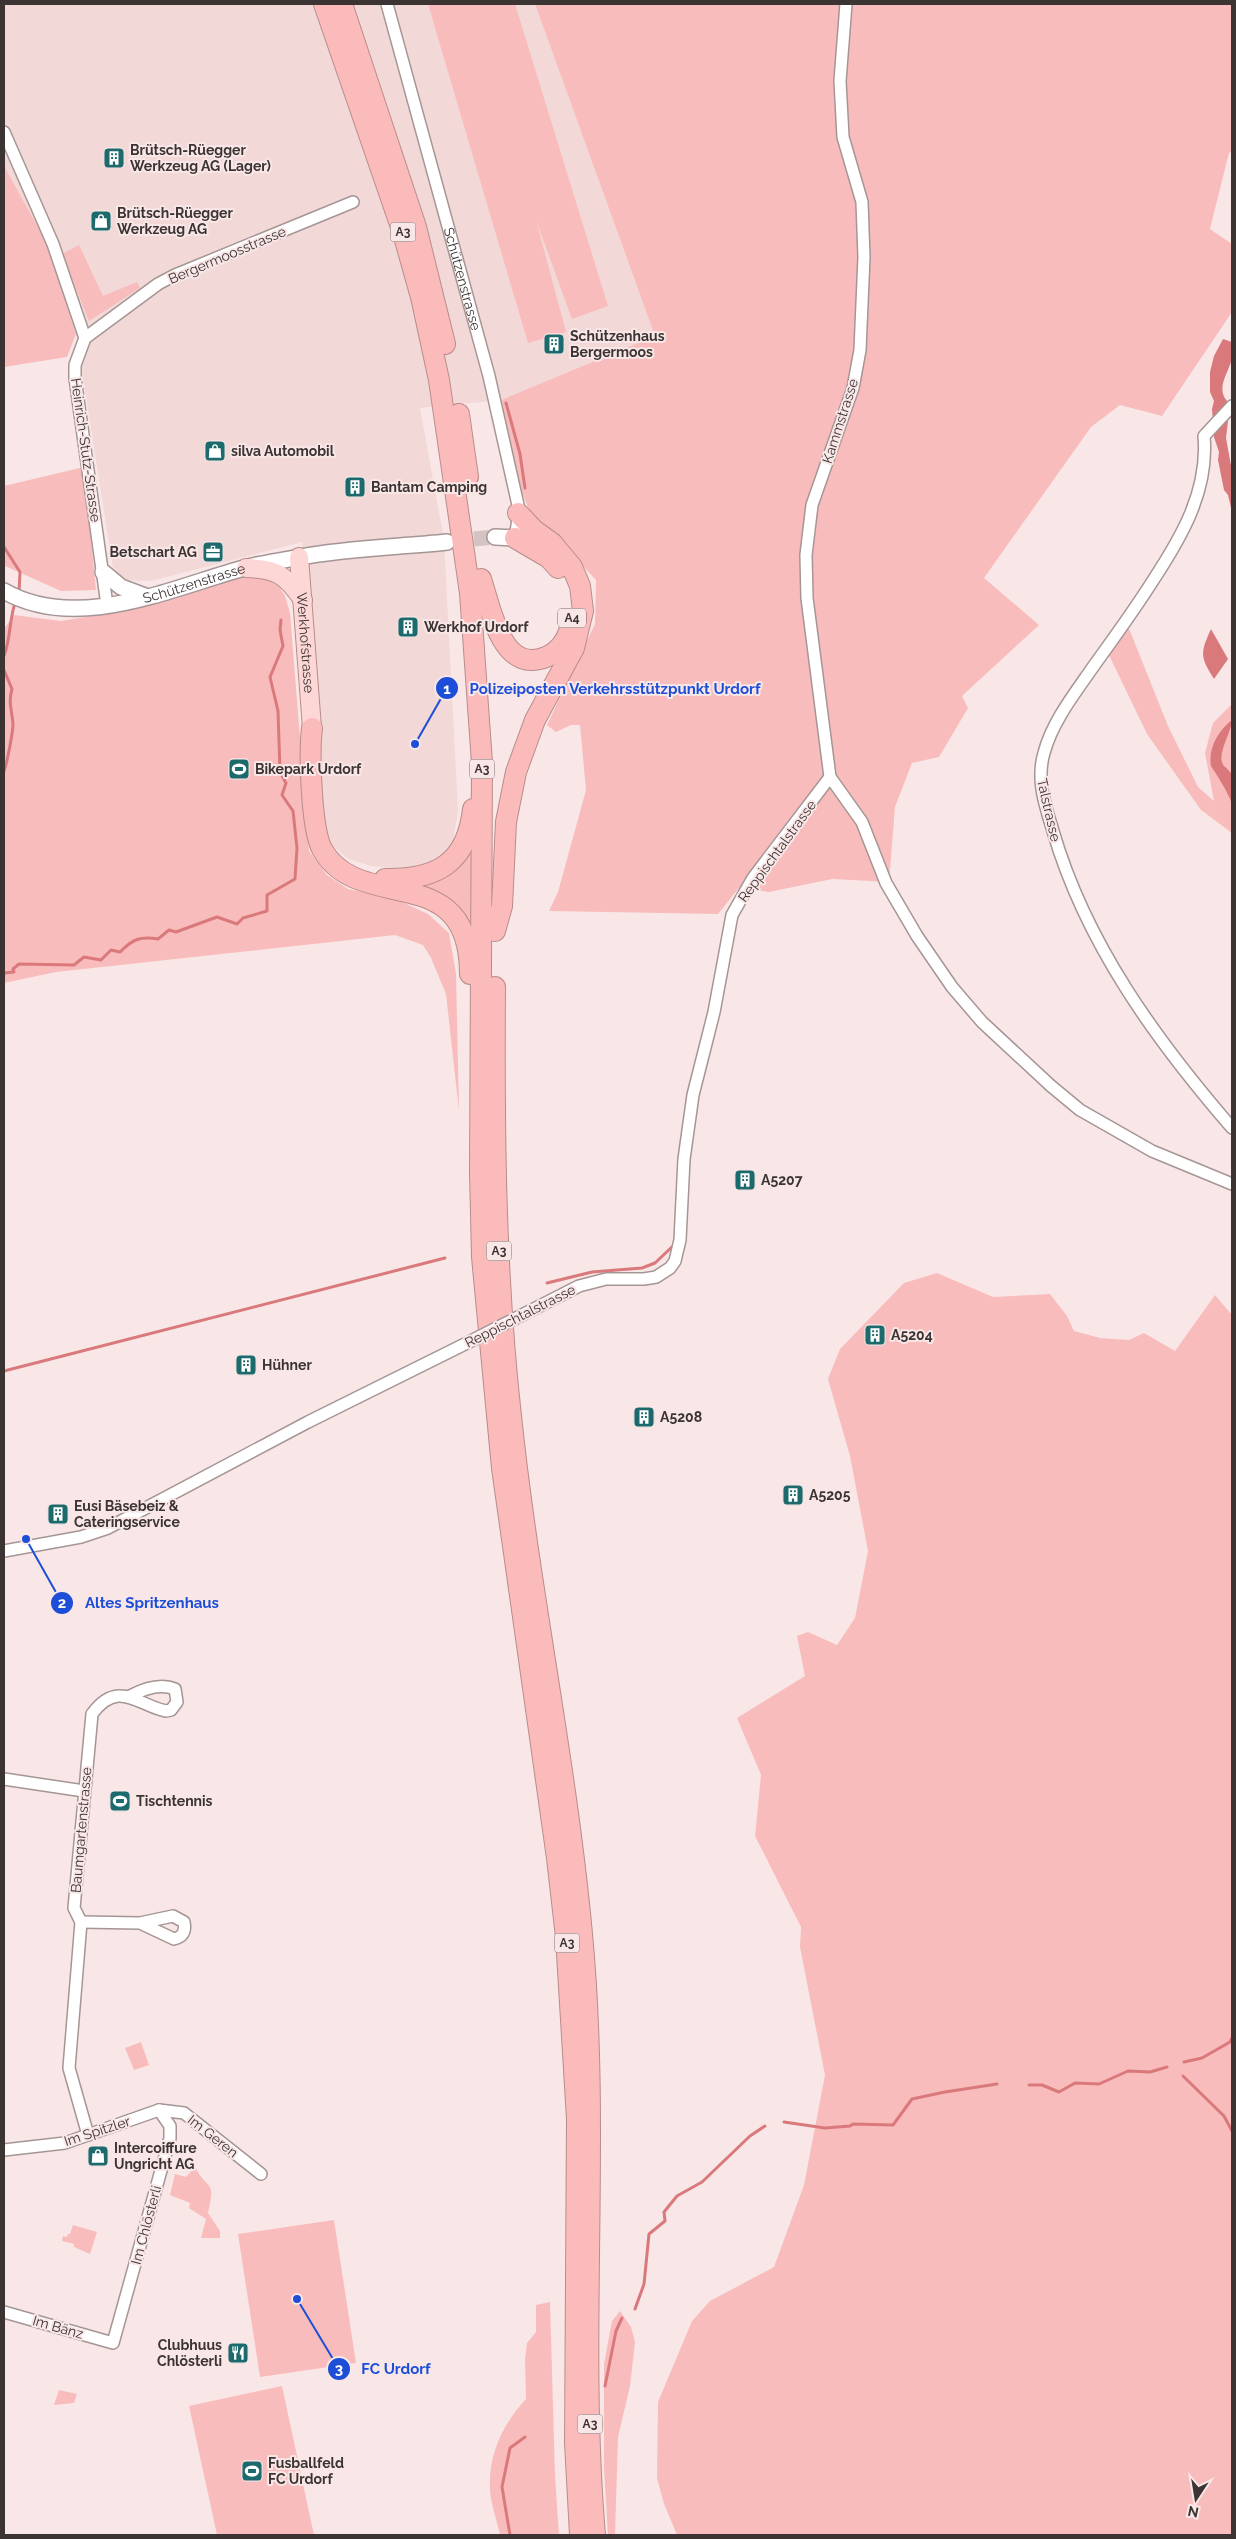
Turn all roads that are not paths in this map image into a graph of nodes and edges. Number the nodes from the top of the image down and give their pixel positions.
1 (324, 4) edge
2 (342, 4) edge
3 (387, 4) edge
4 (846, 4) edge
5 (4, 132) edge
6 (353, 202) dead end
7 (85, 338) junction
8 (1232, 406) edge
9 (518, 513) junction
10 (495, 537) tunnel mouth
11 (515, 538) junction
12 (448, 542) tunnel mouth
13 (561, 553) junction
14 (300, 557) junction
15 (246, 568) junction
16 (103, 572) junction
17 (481, 578) junction
18 (5, 592) edge
19 (145, 596) junction
20 (303, 600) junction
21 (107, 605) junction
22 (479, 714) junction
23 (312, 728) joint
24 (830, 778) junction
25 (407, 885) junction
26 (495, 931) junction
27 (481, 1056) junction
28 (1232, 1128) edge
29 (1232, 1184) edge
30 (4, 1551) edge
31 (130, 1696) dead end
32 (4, 1779) edge
33 (84, 1792) junction
34 (81, 1922) junction
35 (140, 1923) dead end
36 (159, 2110) junction
37 (88, 2135) junction
38 (4, 2150) edge
39 (260, 2174) dead end
40 (4, 2312) edge
41 (113, 2343) joint
42 (580, 2535) edge
43 (595, 2535) edge

1 - 22 highway, A3
2 - 17 highway, A3
3 - 9 street, Schützenstrasse
4 - 24 street, Kammstrasse
5 - 7 street
6 - 7 street, Bergermoosstrasse
7 - 16 street, Heinrich-Stutz-Strasse
8 - 28 street, Talstrasse
9 - 11 street, Schützenstrasse
9 - 13 highway, A4
10 - 11 main road
11 - 13 highway, A4
11 - 17 highway, A4
12 - 14 main road, Schützenstrasse
13 - 26 highway, A4
14 - 15 main road, Schützenstrasse
14 - 20 main road, Werkhofstrasse
15 - 19 main road, Schützenstrasse
15 - 20 main road
16 - 19 main road
16 - 21 street, Heinrich-Stutz-Strasse
17 - 26 highway, A3
18 - 21 main road, Schützenstrasse
19 - 21 main road, Schützenstrasse
20 - 23 main road, Werkhofstrasse
22 - 25 highway
22 - 27 highway, A3
23 - 25 highway
24 - 29 street
24 - 30 street, Reppischtalstrasse, bridge
25 - 27 highway
26 - 43 highway, A3
27 - 42 highway, A3
31 - 33 street, Baumgartenstrasse
32 - 33 street
33 - 34 street, Baumgartenstrasse
34 - 35 street
34 - 37 street, Baumgartenstrasse
36 - 37 street, Im Spitzler
36 - 39 street, Im Geren
36 - 41 street, Im Chlösterli
37 - 38 street, Im Spitzler
40 - 41 street, Im Bänz

